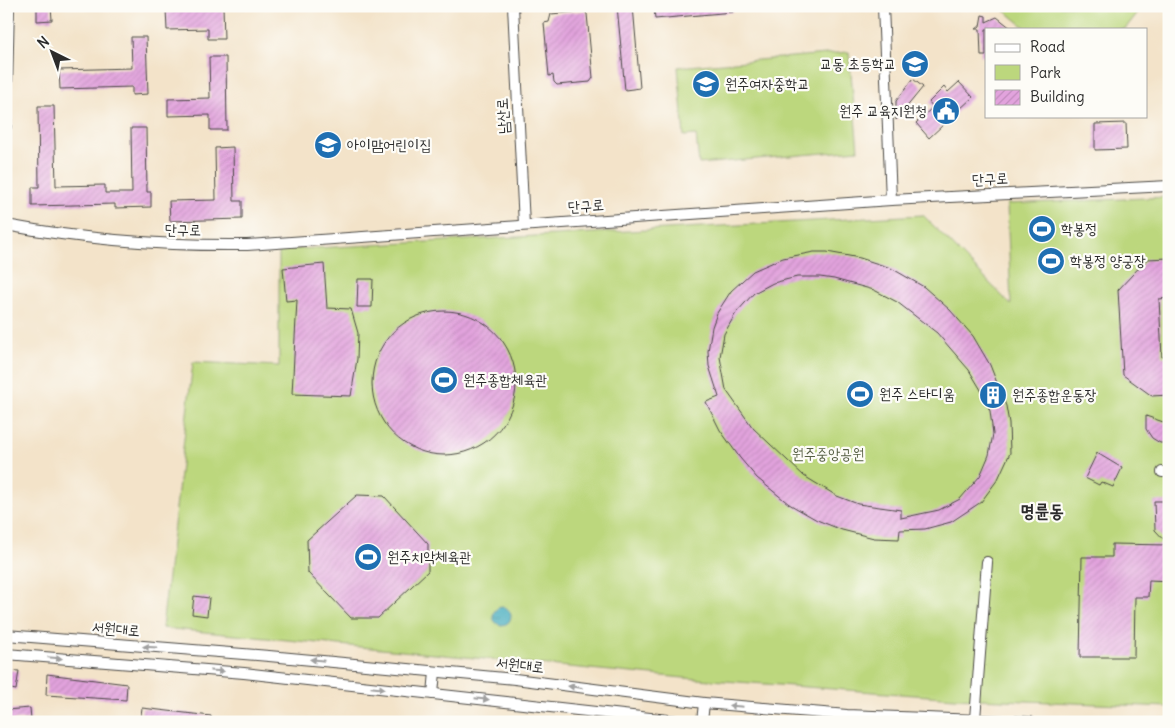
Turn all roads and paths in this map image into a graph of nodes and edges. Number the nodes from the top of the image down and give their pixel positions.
1 (9, 6) edge
2 (513, 6) edge
3 (883, 6) edge
4 (6, 126) edge
5 (1169, 186) edge
6 (891, 200) junction
7 (6, 225) edge
8 (524, 225) junction
9 (987, 562) dead end
10 (6, 635) edge
11 (6, 654) edge
12 (435, 672) junction
13 (433, 694) junction
14 (704, 703) junction
15 (847, 718) edge
16 (976, 719) junction
17 (686, 722) edge
18 (702, 722) edge
19 (1030, 722) edge

1 - 4 street
2 - 8 street, 남산로
3 - 6 street
5 - 6 street, 단구로
6 - 8 street, 단구로
7 - 8 street, 단구로
9 - 16 street
12 -> 10 street, 서원대로
11 -> 13 street
12 - 13 street
14 -> 12 street, 서원대로
13 -> 17 street
15 -> 14 street, 서원대로
14 - 18 street
15 - 16 street, 서원대로
16 - 19 street, 서원대로

